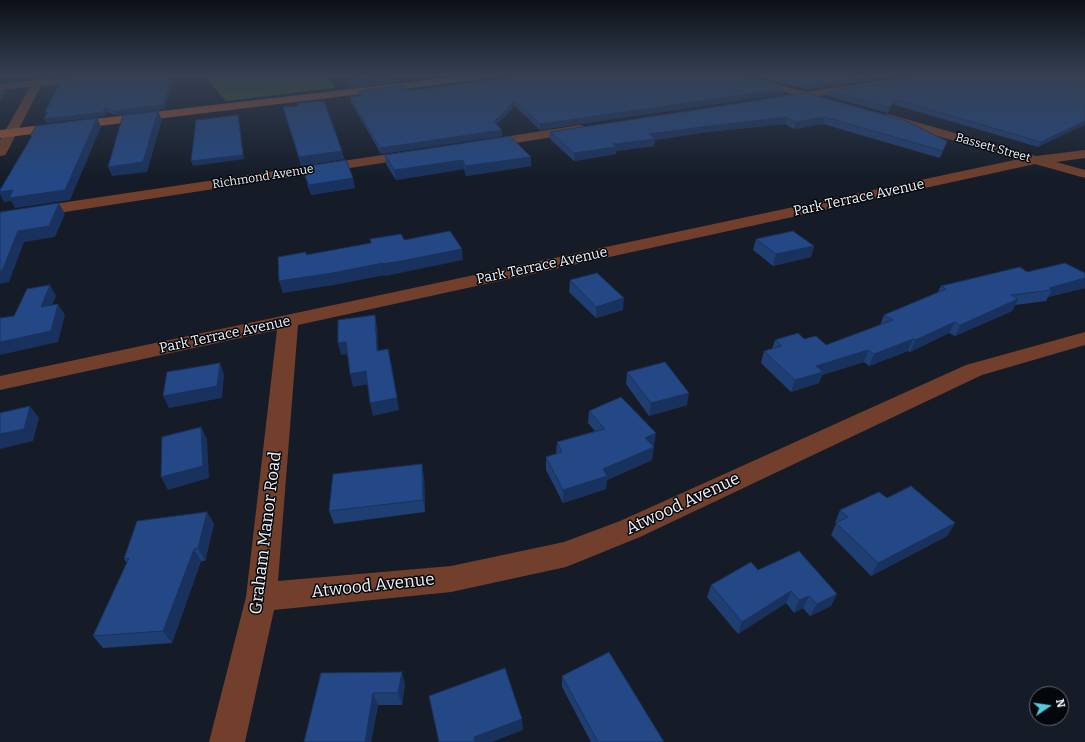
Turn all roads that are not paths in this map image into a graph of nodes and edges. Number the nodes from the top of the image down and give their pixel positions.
1 (20, 111) edge
2 (198, 111) edge
3 (877, 115) edge
4 (592, 127) edge
5 (5, 134) edge
6 (474, 145) edge
7 (0, 152) edge
8 (427, 152) edge
9 (1085, 154) edge
10 (1035, 160) junction
11 (1085, 174) edge
12 (0, 217) edge
13 (288, 321) junction
14 (1085, 338) edge
15 (0, 383) edge
16 (262, 598) junction
17 (228, 742) edge

1 - 5 street
2 - 5 street
3 - 10 street, Bassett Street
4 - 6 street
5 - 7 street
8 - 12 street, Richmond Avenue
9 - 10 street, Park Terrace Avenue
10 - 11 street, Bassett Street
10 - 13 street, Park Terrace Avenue
13 - 15 street, Park Terrace Avenue
13 - 16 street, Graham Manor Road
14 - 16 street, Atwood Avenue
16 - 17 street, Graham Manor Road

